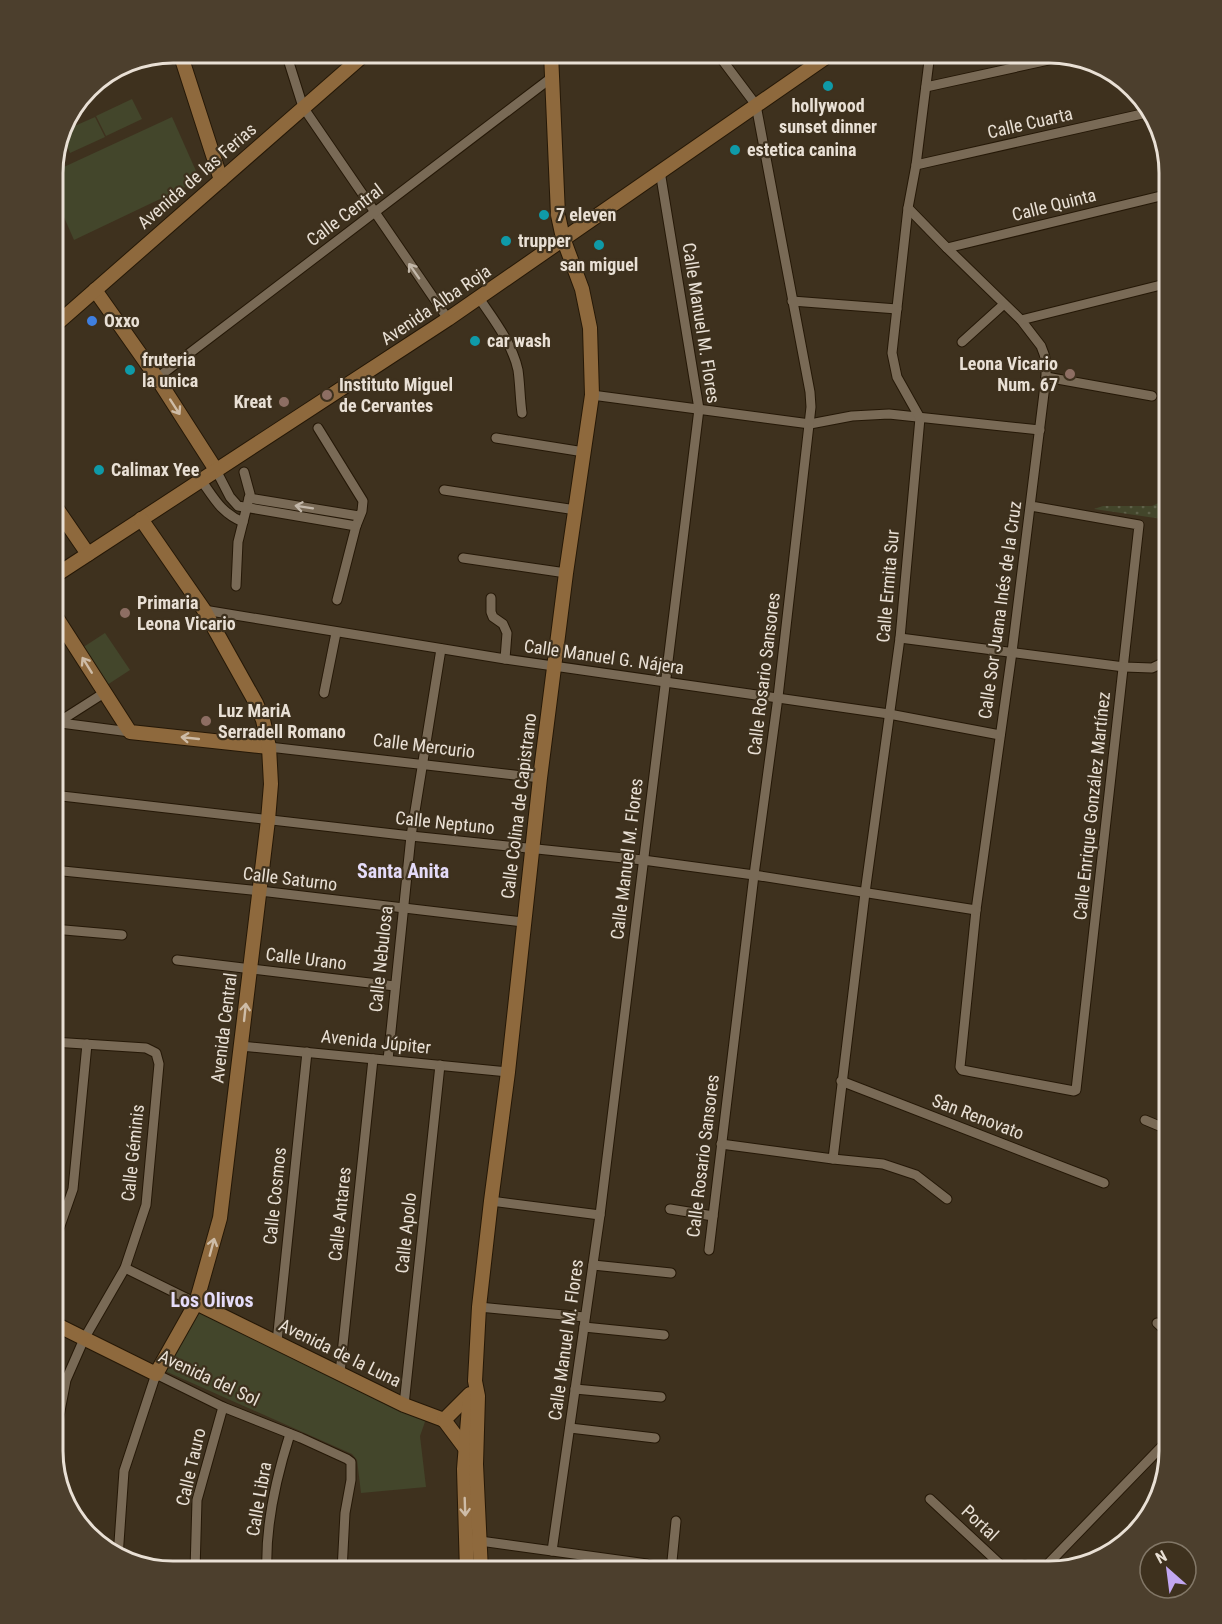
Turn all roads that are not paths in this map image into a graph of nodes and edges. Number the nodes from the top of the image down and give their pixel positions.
1 (184, 63) edge
2 (289, 63) edge
3 (353, 63) edge
4 (551, 63) edge
5 (724, 63) edge
6 (817, 63) edge
7 (929, 63) edge
8 (1035, 63) edge
9 (551, 78) junction
10 (926, 87) junction
11 (756, 105) junction
12 (303, 107) junction
13 (1142, 114) edge
14 (916, 165) junction
15 (660, 171) junction
16 (221, 180) junction
17 (1159, 197) edge
18 (908, 208) junction
19 (374, 214) junction
20 (563, 238) junction
21 (946, 248) junction
22 (1159, 286) edge
23 (94, 290) junction
24 (478, 298) junction
25 (792, 301) junction
26 (1004, 303) junction
27 (897, 309) junction
28 (63, 318) edge
29 (448, 319) junction
30 (1021, 320) junction
31 (962, 342) dead end
32 (1046, 377) junction
33 (157, 378) junction
34 (591, 395) junction
35 (1152, 396) dead end
36 (699, 409) junction
37 (522, 413) dead end
38 (920, 418) junction
39 (810, 424) junction
40 (318, 428) dead end
41 (1040, 430) junction
42 (496, 438) dead end
43 (584, 452) junction
44 (216, 470) junction
45 (244, 472) dead end
46 (201, 480) junction
47 (444, 490) dead end
48 (248, 503) junction
49 (1031, 507) junction
50 (576, 510) junction
51 (359, 516) junction
52 (63, 518) edge
53 (141, 519) junction
54 (243, 522) junction
55 (356, 526) junction
56 (88, 554) junction
57 (464, 558) dead end
58 (63, 570) edge
59 (566, 573) junction
60 (236, 586) dead end
61 (491, 598) dead end
62 (337, 600) dead end
63 (204, 610) junction
64 (63, 628) edge
65 (336, 633) junction
66 (900, 638) junction
67 (441, 649) junction
68 (1012, 652) junction
69 (505, 659) junction
70 (1159, 665) edge
71 (555, 666) junction
72 (1124, 668) junction
73 (665, 682) junction
74 (104, 693) junction
75 (324, 693) dead end
76 (778, 697) junction
77 (889, 714) junction
78 (63, 717) edge
79 (63, 723) edge
80 (130, 732) junction
81 (1000, 735) junction
82 (269, 747) junction
83 (422, 764) junction
84 (540, 778) junction
85 (63, 796) edge
86 (268, 820) junction
87 (411, 837) junction
88 (532, 849) junction
89 (643, 860) junction
90 (63, 871) edge
91 (754, 875) junction
92 (260, 891) junction
93 (865, 893) junction
94 (403, 909) junction
95 (976, 910) junction
96 (524, 922) junction
97 (63, 930) edge
98 (122, 935) dead end
99 (177, 960) dead end
100 (249, 968) junction
101 (394, 986) junction
102 (63, 1043) edge
103 (87, 1044) junction
104 (241, 1046) junction
105 (306, 1052) junction
106 (373, 1059) junction
107 (388, 1060) junction
108 (440, 1065) junction
109 (961, 1069) joint
110 (508, 1072) junction
111 (841, 1081) junction
112 (1145, 1120) dead end
113 (1159, 1126) edge
114 (722, 1144) junction
115 (833, 1159) junction
116 (1104, 1183) dead end
117 (947, 1199) dead end
118 (490, 1201) junction
119 (670, 1209) dead end
120 (600, 1215) junction
121 (63, 1216) edge
122 (713, 1216) junction
123 (709, 1250) dead end
124 (593, 1265) junction
125 (126, 1268) junction
126 (671, 1273) dead end
127 (196, 1303) junction
128 (479, 1307) junction
129 (585, 1322) junction
130 (1156, 1323) dead end
131 (1159, 1325) edge
132 (63, 1328) edge
133 (664, 1335) dead end
134 (84, 1339) junction
135 (277, 1342) junction
136 (340, 1373) junction
137 (156, 1374) junction
138 (575, 1389) junction
139 (473, 1395) junction
140 (63, 1396) edge
141 (661, 1397) dead end
142 (404, 1405) junction
143 (223, 1407) junction
144 (444, 1420) junction
145 (570, 1428) junction
146 (290, 1434) junction
147 (655, 1438) dead end
148 (471, 1449) junction
149 (1159, 1449) edge
150 (930, 1499) dead end
151 (676, 1521) dead end
152 (480, 1541) junction
153 (119, 1546) edge
154 (552, 1551) junction
155 (195, 1561) edge
156 (266, 1561) edge
157 (343, 1561) edge
158 (467, 1561) edge
159 (481, 1561) edge
160 (632, 1561) edge
161 (672, 1561) edge
162 (997, 1561) edge
163 (1052, 1561) edge

1 - 16 main road
2 - 12 street
3 - 12 main road, Avenida de las Ferias
4 - 9 main road, Calle Colina de Capistrano
5 - 11 street
6 - 11 main road, Avenida Alba Roja
7 - 10 street
8 - 10 street
9 - 19 street, Calle Central
9 - 20 main road, Calle Colina de Capistrano
10 - 14 street
11 - 15 main road, Avenida Alba Roja
11 - 25 street, Calle Rosario Sansores
12 - 16 main road, Avenida de las Ferias
12 - 19 street
13 - 14 street, Calle Cuarta
14 - 18 street
15 - 20 main road, Avenida Alba Roja
15 - 36 street, Calle Manuel M. Flores
16 - 23 main road, Avenida de las Ferias
17 - 21 street, Calle Quinta
18 - 21 street, Calle Sor Juana Inés de la Cruz
18 - 27 street
29 -> 19 street
19 - 33 street, Calle Central
20 - 24 main road, Avenida Alba Roja
20 - 34 main road, Calle Colina de Capistrano
21 - 26 street, Calle Sor Juana Inés de la Cruz
22 - 30 street
23 - 28 main road, Avenida de las Ferias
23 - 33 main road
24 - 29 main road, Avenida Alba Roja
24 - 37 street
25 - 27 street
25 - 39 street, Calle Rosario Sansores
26 - 30 street, Calle Sor Juana Inés de la Cruz
26 - 31 street
27 - 38 street
29 - 44 main road, Avenida Alba Roja
30 - 32 street, Calle Sor Juana Inés de la Cruz
32 - 35 street
32 - 41 street, Calle Sor Juana Inés de la Cruz
33 -> 44 main road
34 - 36 street
34 - 43 main road, Calle Colina de Capistrano
36 - 39 street
36 - 73 street, Calle Manuel M. Flores
38 - 39 street
38 - 41 street
38 - 66 street, Calle Ermita Sur
39 - 76 street, Calle Rosario Sansores
40 - 51 street
41 - 49 street, Calle Sor Juana Inés de la Cruz
42 - 43 street
43 - 50 main road, Calle Colina de Capistrano
44 - 46 main road, Avenida Alba Roja
44 - 48 street
45 - 48 street
46 - 53 main road, Avenida Alba Roja
46 - 54 street
47 - 50 street
51 -> 48 street
48 - 54 street
48 - 55 street
49 - 68 street, Calle Sor Juana Inés de la Cruz
49 - 72 street, Calle Enrique González Martínez
50 - 59 main road, Calle Colina de Capistrano
51 - 55 street
52 - 56 main road
53 - 56 main road, Avenida Alba Roja
53 - 63 main road, Avenida Central
54 - 60 street
55 - 62 street
56 - 58 main road, Avenida Alba Roja
57 - 59 street
59 - 71 main road, Calle Colina de Capistrano
61 - 69 street
63 - 65 street, Calle Manuel G. Nájera
63 - 82 main road, Avenida Central
74 -> 64 main road
65 - 67 street, Calle Manuel G. Nájera
65 - 75 street
66 - 68 street
66 - 77 street, Calle Ermita Sur
67 - 69 street, Calle Manuel G. Nájera
67 - 83 street, Calle Nebulosa
68 - 72 street
68 - 81 street, Calle Sor Juana Inés de la Cruz
69 - 71 street, Calle Manuel G. Nájera
70 - 72 street
71 - 73 street, Calle Manuel G. Nájera
71 - 84 main road, Calle Colina de Capistrano
72 - 109 street, Calle Enrique González Martínez
73 - 76 street, Calle Manuel G. Nájera
73 - 89 street, Calle Manuel M. Flores
74 - 78 street
74 - 80 main road
76 - 77 street, Calle Manuel G. Nájera
76 - 91 street, Calle Rosario Sansores
77 - 81 street, Calle Manuel G. Nájera
77 - 93 street, Calle Ermita Sur
79 - 80 street, Calle Mercurio
82 -> 80 main road, Calle Mercurio
81 - 95 street, Calle Sor Juana Inés de la Cruz
82 - 83 street, Calle Mercurio
82 - 86 main road, Avenida Central
83 - 84 street, Calle Mercurio
83 - 87 street, Calle Nebulosa
84 - 88 main road, Calle Colina de Capistrano
85 - 86 street, Calle Neptuno
86 - 87 street, Calle Neptuno
86 - 92 main road, Avenida Central
87 - 88 street, Calle Neptuno
87 - 94 street, Calle Nebulosa
88 - 89 street, Calle Neptuno
88 - 96 main road, Calle Colina de Capistrano
89 - 91 street, Calle Neptuno
89 - 120 street, Calle Manuel M. Flores
90 - 92 street, Calle Saturno
91 - 93 street, Calle Neptuno
91 - 114 street, Calle Rosario Sansores
92 - 94 street, Calle Saturno
92 - 100 main road, Avenida Central
93 - 95 street, Calle Neptuno
93 - 111 street, Calle Ermita Sur
94 - 96 street, Calle Saturno
94 - 101 street, Calle Nebulosa
95 - 109 street, Calle Sor Juana Inés de la Cruz
96 - 110 main road, Calle Colina de Capistrano
97 - 98 street
99 - 100 street, Calle Urano
100 - 101 street, Calle Urano
104 -> 100 main road, Avenida Central
101 - 107 street, Calle Nebulosa
102 - 103 street
103 - 121 street
103 - 125 street, Calle Géminis
104 - 105 street, Avenida Júpiter
127 -> 104 main road, Avenida Central
105 - 106 street, Avenida Júpiter
105 - 135 street, Calle Cosmos
106 - 107 street, Avenida Júpiter
106 - 136 street, Calle Antares
107 - 108 street, Avenida Júpiter
108 - 110 street, Avenida Júpiter
108 - 142 street, Calle Apolo
110 - 118 main road, Calle Colina de Capistrano
111 - 115 street, Calle Ermita Sur
111 - 116 street, San Renovato
112 - 113 street
114 - 115 street
114 - 122 street, Calle Rosario Sansores
115 - 117 street
118 - 120 street
118 - 128 main road, Calle Colina de Capistrano
119 - 122 street
120 - 124 street, Calle Manuel M. Flores
122 - 123 street, Calle Rosario Sansores
124 - 126 street
124 - 129 street, Calle Manuel M. Flores
125 - 127 street, Avenida de la Luna
125 - 134 street, Calle Géminis
127 - 135 main road, Avenida de la Luna
127 - 137 main road, Avenida Central
128 - 129 street
128 - 139 main road, Calle Colina de Capistrano
129 - 133 street
129 - 138 street, Calle Manuel M. Flores
130 - 131 street
132 - 134 main road, Avenida del Sol
134 - 137 main road, Avenida del Sol
134 - 140 street, Calle Géminis
135 - 136 main road, Avenida de la Luna
136 - 142 main road, Avenida de la Luna
137 - 143 street, Avenida del Sol
137 - 153 street, Avenida Central
138 - 141 street
138 - 145 street, Calle Manuel M. Flores
139 - 144 main road
139 - 148 main road, Calle Colina de Capistrano
142 - 144 main road, Avenida de la Luna
143 - 146 street, Avenida del Sol
143 - 155 street, Calle Tauro
144 - 148 main road
145 - 147 street
145 - 154 street, Calle Manuel M. Flores
146 - 156 street, Calle Libra
146 - 157 street, Avenida del Sol
148 - 152 main road, Calle Colina de Capistrano
148 -> 158 main road, Calle Colina de Capistrano
149 - 163 street
150 - 162 street, Portal
151 - 161 street
152 - 154 street
152 - 159 main road, Calle Colina de Capistrano
154 - 160 street

